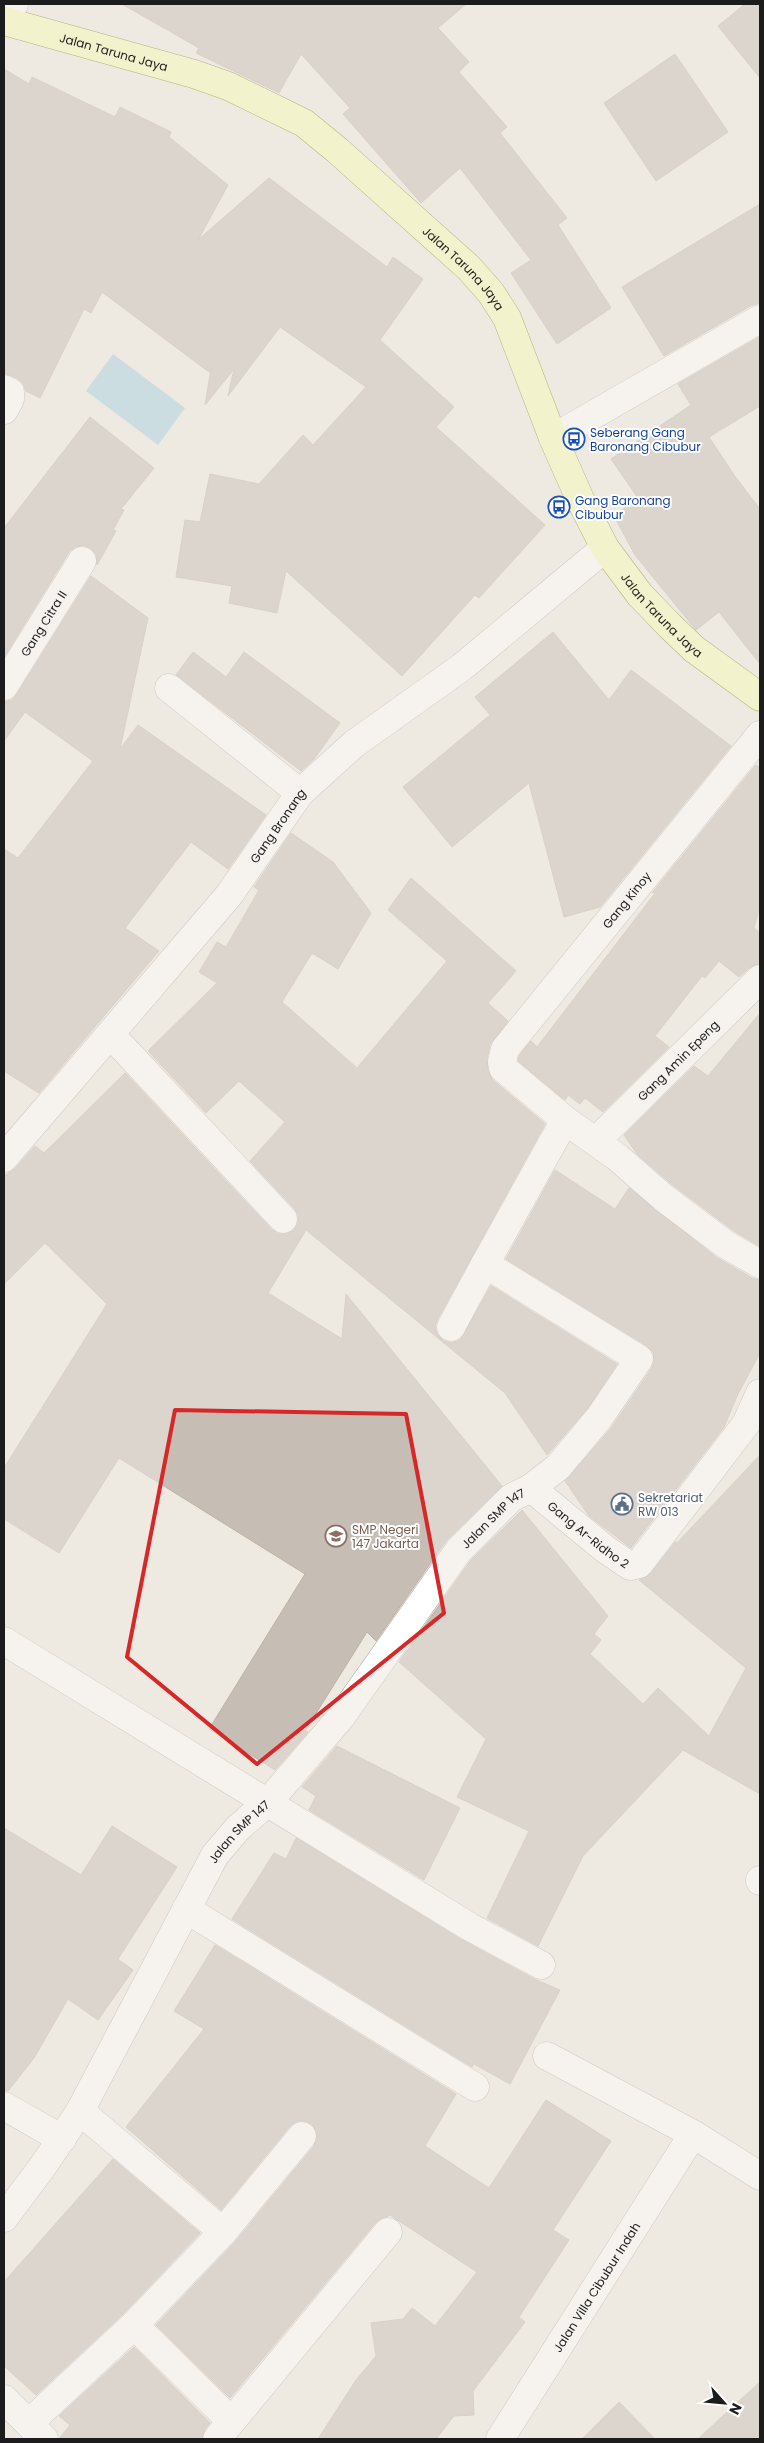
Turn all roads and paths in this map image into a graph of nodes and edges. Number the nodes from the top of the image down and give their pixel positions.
1 (14, 4) edge
2 (4, 14) edge
3 (4, 21) edge
4 (760, 319) edge
5 (553, 438) junction
6 (605, 548) junction
7 (82, 561) dead end
8 (4, 686) edge
9 (169, 688) dead end
10 (760, 698) edge
11 (760, 735) edge
12 (300, 793) junction
13 (760, 979) edge
14 (110, 1036) junction
15 (565, 1120) junction
16 (596, 1142) junction
17 (4, 1158) edge
18 (284, 1219) dead end
19 (485, 1264) junction
20 (760, 1264) edge
21 (451, 1327) dead end
22 (760, 1393) edge
23 (753, 1428) edge
24 (532, 1488) junction
25 (4, 1641) edge
26 (269, 1802) junction
27 (186, 1909) junction
28 (541, 1965) dead end
29 (547, 2056) dead end
30 (475, 2087) dead end
31 (4, 2106) edge
32 (80, 2111) junction
33 (693, 2134) junction
34 (302, 2136) dead end
35 (62, 2139) junction
36 (760, 2176) edge
37 (4, 2218) edge
38 (222, 2232) junction
39 (388, 2232) dead end
40 (134, 2325) junction
41 (4, 2399) edge
42 (224, 2430) edge
43 (37, 2431) edge
44 (500, 2439) edge

1 - 2 street
3 - 5 street, Jalan Taruna Jaya
4 - 5 street
5 - 6 street, Jalan Taruna Jaya
6 - 10 street, Jalan Taruna Jaya
6 - 12 street, Gang Bronang
7 - 8 street, Gang Citra II
9 - 12 street
11 - 15 street, Gang Kinoy
12 - 14 street, Gang Bronang
13 - 16 street, Gang Amin Epeng
14 - 17 street, Gang Bronang
14 - 18 street
15 - 16 street
15 - 19 street
16 - 20 street
19 - 21 street
19 - 24 street, Jalan SMP 147
22 - 23 street, Gang Ar-Ridho 2
23 - 24 street, Gang Ar-Ridho 2
24 - 26 street, Jalan SMP 147
25 - 26 street
26 - 27 street, Jalan SMP 147
26 - 28 street
27 - 30 street
27 - 32 street, Jalan SMP 147
29 - 33 street
31 - 35 street
32 - 35 street, Jalan SMP 147
32 - 38 street
33 - 36 street
33 - 44 street, Jalan Villa Cibubur Indah
34 - 38 street
35 - 37 street, Jalan SMP 147
38 - 40 street
39 - 42 street
40 - 42 street
40 - 43 street
41 - 43 street

